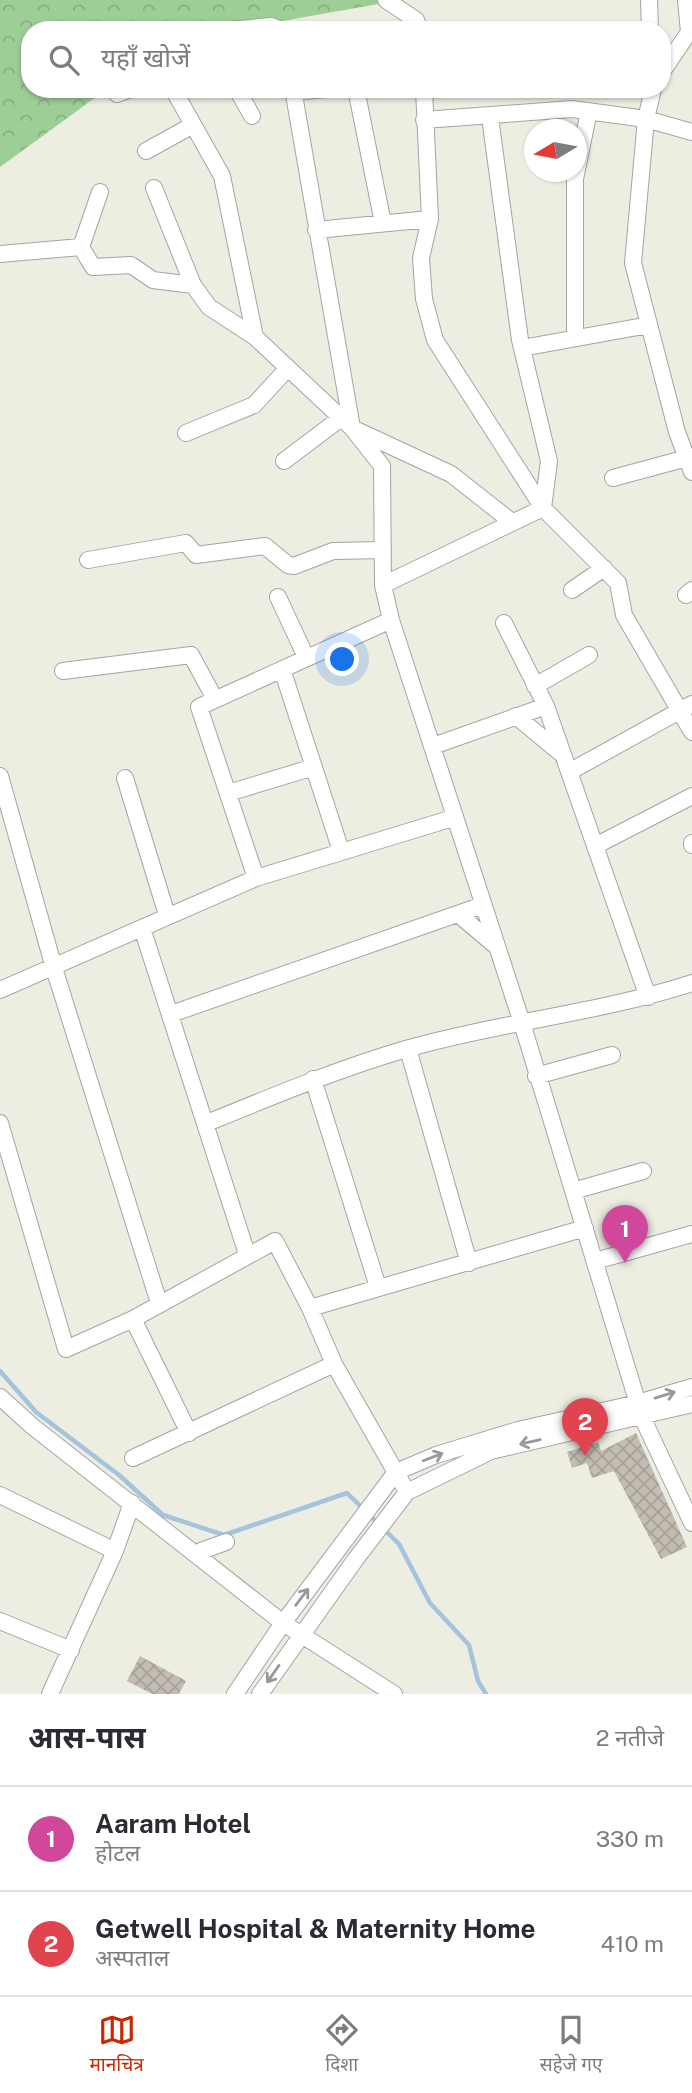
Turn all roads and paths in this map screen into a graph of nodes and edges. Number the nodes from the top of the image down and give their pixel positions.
1 (386, 0) edge
2 (649, 0) edge
3 (686, 0) edge
4 (416, 21) edge
5 (650, 21) edge
6 (691, 32) edge
7 (671, 56) edge
8 (178, 98) edge
9 (242, 98) edge
10 (294, 98) edge
11 (358, 98) edge
12 (424, 98) edge
13 (651, 98) edge
14 (589, 111) junction
15 (252, 116) dead end
16 (490, 117) junction
17 (646, 119) junction
18 (424, 120) junction
19 (193, 125) junction
20 (692, 132) edge
21 (146, 151) dead end
22 (154, 188) dead end
23 (100, 192) dead end
24 (430, 219) junction
25 (383, 223) junction
26 (316, 230) junction
27 (80, 247) junction
28 (0, 254) edge
29 (193, 285) junction
30 (649, 325) junction
31 (255, 337) junction
32 (575, 338) junction
33 (522, 348) junction
34 (287, 369) junction
35 (347, 423) junction
36 (684, 429) edge
37 (186, 433) dead end
38 (284, 461) dead end
39 (689, 465) edge
40 (612, 478) dead end
41 (543, 508) junction
42 (517, 520) junction
43 (383, 550) junction
44 (88, 560) dead end
45 (604, 568) junction
46 (383, 585) junction
47 (572, 590) dead end
48 (278, 597) dead end
49 (391, 620) junction
50 (503, 623) dead end
51 (589, 655) dead end
52 (306, 657) junction
53 (282, 668) junction
54 (63, 671) dead end
55 (536, 686) junction
56 (215, 699) junction
57 (545, 706) junction
58 (686, 706) edge
59 (516, 716) junction
60 (692, 732) edge
61 (433, 746) junction
62 (563, 755) junction
63 (314, 767) junction
64 (569, 772) junction
65 (0, 776) edge
66 (125, 778) dead end
67 (228, 793) junction
68 (692, 796) edge
69 (453, 818) junction
70 (595, 846) junction
71 (341, 851) junction
72 (256, 878) junction
73 (483, 905) junction
74 (458, 914) junction
75 (167, 915) junction
76 (142, 928) junction
77 (497, 948) junction
78 (54, 968) junction
79 (692, 983) edge
80 (0, 990) edge
81 (648, 998) junction
82 (171, 1014) junction
83 (522, 1023) junction
84 (408, 1049) junction
85 (612, 1055) dead end
86 (536, 1076) junction
87 (313, 1079) junction
88 (0, 1123) edge
89 (207, 1123) junction
90 (643, 1171) dead end
91 (573, 1191) junction
92 (585, 1228) junction
93 (692, 1234) edge
94 (247, 1254) junction
95 (595, 1261) junction
96 (470, 1263) junction
97 (378, 1287) junction
98 (159, 1303) junction
99 (310, 1308) junction
100 (133, 1319) junction
101 (334, 1364) junction
102 (692, 1387) edge
103 (0, 1397) edge
104 (692, 1405) edge
105 (640, 1410) junction
106 (189, 1433) junction
107 (133, 1458) dead end
108 (396, 1472) junction
109 (408, 1492) junction
110 (0, 1495) edge
111 (132, 1503) junction
112 (692, 1523) edge
113 (226, 1542) dead end
114 (115, 1551) junction
115 (199, 1556) junction
116 (0, 1621) edge
117 (282, 1623) junction
118 (302, 1633) junction
119 (71, 1650) junction
120 (50, 1694) edge
121 (235, 1694) edge
122 (260, 1694) edge
123 (394, 1694) edge

1 - 4 street
2 - 5 street
3 - 6 street
6 - 7 street
8 - 19 street
9 - 15 street
10 - 26 street
11 - 25 street
12 - 18 street
13 - 17 street
14 - 16 street
14 - 17 street
14 - 32 street
16 - 18 street
16 - 33 street
17 - 20 street
17 - 30 street
18 - 24 street
19 - 21 street
19 - 31 street
22 - 29 street
23 - 27 street
24 - 25 street
24 - 41 street
25 - 26 street
26 - 35 street
27 - 28 street
27 - 29 street
29 - 31 street
30 - 32 street
30 - 36 street
31 - 34 street
32 - 33 street
33 - 41 street
34 - 35 street
34 - 37 street
35 - 38 street
35 - 42 street
35 - 43 street
36 - 39 street
39 - 40 street
41 - 42 street
41 - 45 street
42 - 46 street
43 - 44 street
43 - 46 street
45 - 47 street
45 - 58 street
46 - 49 street
48 - 52 street
49 - 52 street
49 - 61 street
50 - 55 street
51 - 55 street
52 - 53 street
53 - 56 street
53 - 63 street
54 - 56 street
55 - 57 street
56 - 67 street
57 - 59 street
57 - 62 street
58 - 60 street
58 - 64 street
59 - 61 street
59 - 62 street
61 - 69 street
62 - 64 street
63 - 67 street
63 - 71 street
64 - 70 street
65 - 78 street
66 - 75 street
67 - 72 street
68 - 70 street
69 - 71 street
69 - 73 street
70 - 81 street
71 - 72 street
72 - 75 street
73 - 74 street
73 - 77 street
74 - 77 street
74 - 82 street
75 - 76 street
76 - 78 street
76 - 82 street
77 - 83 street
78 - 80 street
78 - 98 street
79 - 81 street
81 - 83 street
82 - 89 street
83 - 84 street
83 - 86 street
84 - 87 street
84 - 96 street
85 - 86 street
86 - 91 street
87 - 89 street
87 - 97 street
88 - 100 street
89 - 94 street
90 - 91 street
91 - 92 street
92 - 95 street
92 - 96 street
93 - 95 street
94 - 98 street
94 - 99 street
95 - 105 street
96 - 97 street
97 - 99 street
98 - 100 street
99 - 101 street
100 - 106 street
101 - 106 street
101 - 108 street
105 -> 102 street
103 - 111 street
104 - 105 street
108 -> 105 street
105 -> 109 street
105 - 112 street
106 - 107 street
108 - 109 street
117 -> 108 street
109 - 118 street
110 - 114 street
111 - 114 street
111 - 115 street
113 - 115 street
114 - 119 street
115 - 117 street
116 - 119 street
117 - 118 street
117 - 121 street
118 -> 122 street
118 - 123 street
119 - 120 street

